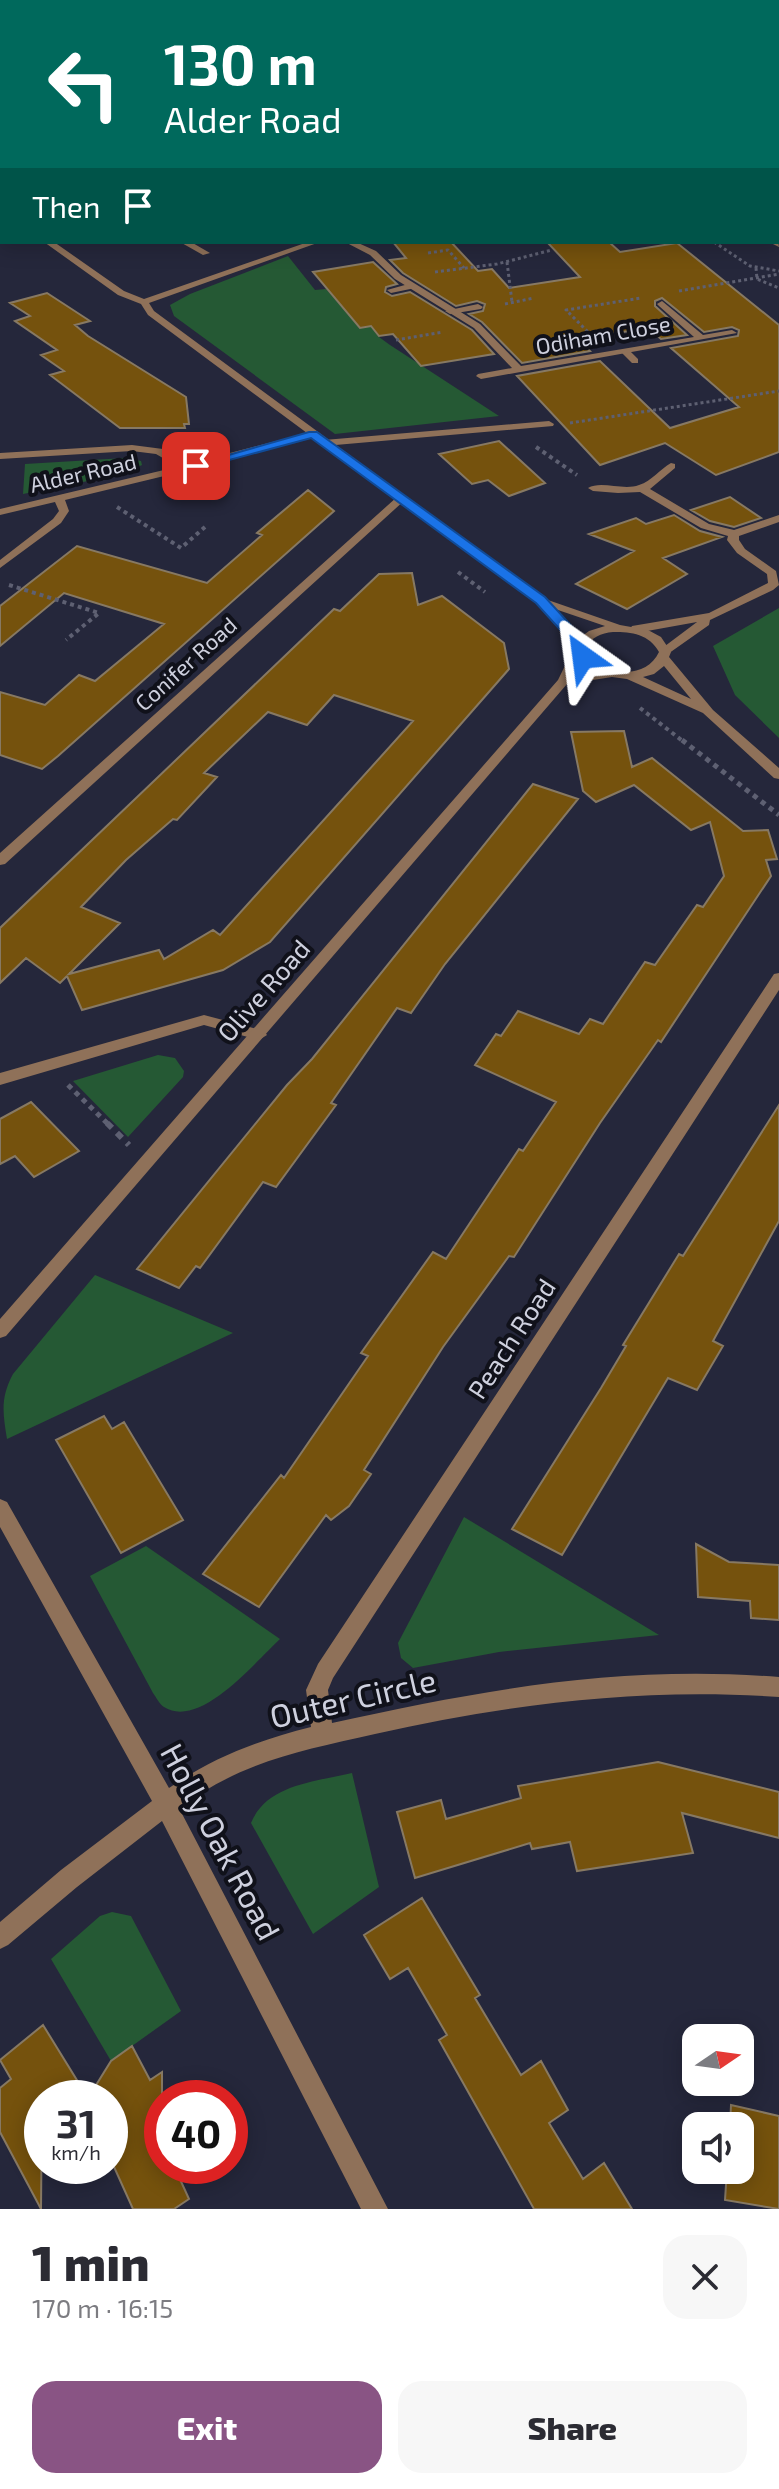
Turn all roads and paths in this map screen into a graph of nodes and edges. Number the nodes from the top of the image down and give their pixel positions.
1 (51, 244) edge
2 (188, 244) edge
3 (310, 244) edge
4 (353, 244) edge
5 (717, 244) edge
6 (552, 250) dead end
7 (206, 253) dead end
8 (428, 253) dead end
9 (507, 262) junction
10 (464, 268) junction
11 (756, 268) junction
12 (779, 271) edge
13 (398, 277) junction
14 (412, 286) junction
15 (779, 288) edge
16 (391, 290) dead end
17 (534, 298) dead end
18 (144, 302) junction
19 (512, 302) junction
20 (505, 304) dead end
21 (662, 304) dead end
22 (478, 307) dead end
23 (450, 311) junction
24 (477, 326) junction
25 (732, 333) dead end
26 (701, 338) junction
27 (396, 340) dead end
28 (625, 351) junction
29 (635, 361) dead end
30 (518, 369) junction
31 (481, 376) dead end
32 (779, 391) edge
33 (549, 424) joint
34 (510, 427) junction
35 (313, 434) junction
36 (324, 443) junction
37 (0, 456) edge
38 (671, 466) dead end
39 (185, 468) junction
40 (593, 488) joint
41 (643, 489) junction
42 (93, 491) junction
43 (59, 499) junction
44 (401, 499) junction
45 (0, 512) edge
46 (779, 518) edge
47 (205, 527) dead end
48 (734, 534) junction
49 (0, 565) edge
50 (0, 582) edge
51 (540, 600) junction
52 (712, 616) junction
53 (630, 628) junction
54 (66, 640) dead end
55 (580, 647) junction
56 (664, 656) junction
57 (613, 673) junction
58 (629, 675) junction
59 (563, 681) junction
60 (709, 713) junction
61 (779, 775) edge
62 (0, 861) edge
63 (779, 978) edge
64 (259, 1035) junction
65 (47, 1064) junction
66 (0, 1079) edge
67 (147, 1163) junction
68 (0, 1331) edge
69 (0, 1508) edge
70 (779, 1687) edge
71 (323, 1736) junction
72 (165, 1804) junction
73 (0, 1937) edge
74 (375, 2209) edge

1 - 18 street
2 - 7 street
3 - 18 street
4 - 13 street
5 - 11 path
6 - 9 path
8 - 10 path
9 - 10 path
9 - 19 path
10 - 13 path
11 - 12 path
11 - 15 path
13 - 14 street
14 - 16 street
14 - 23 street
17 - 19 path
18 - 35 street
19 - 20 path
21 - 26 street
22 - 23 street
23 - 24 street
24 - 27 path
24 - 30 street
25 - 26 street, Odiham Close
26 - 28 street, Odiham Close
28 - 29 street
28 - 30 street, Odiham Close
30 - 31 street, Odiham Close
32 - 33 path
33 - 34 street
34 - 36 street
34 - 40 path
35 - 36 street
35 - 39 street, Alder Road
36 - 44 street
37 - 39 street
38 - 41 street
39 - 42 street, Alder Road
40 - 41 street
41 - 48 street
42 - 43 street, Alder Road
42 - 47 path
43 - 45 street, Alder Road
43 - 49 street
44 - 51 street
44 - 62 street, Conifer Road
46 - 48 street
48 - 52 street
50 - 54 path
51 - 53 street
51 - 55 street
52 - 53 street
52 - 56 street
53 - 55 street
53 - 56 street
55 - 57 street
55 - 59 street, Olive Road
56 - 58 street
56 - 60 street
57 - 58 street
57 - 59 street
58 - 60 street
59 - 64 street, Olive Road
60 - 61 street
63 - 71 street, Peach Road
64 - 65 street
64 - 67 street, Olive Road
65 - 66 street
65 - 67 path
67 - 68 street, Olive Road
69 - 72 street, Holly Oak Road
70 - 71 street, Outer Circle
71 - 72 street, Outer Circle
72 - 73 street, Outer Circle
72 - 74 street, Holly Oak Road

